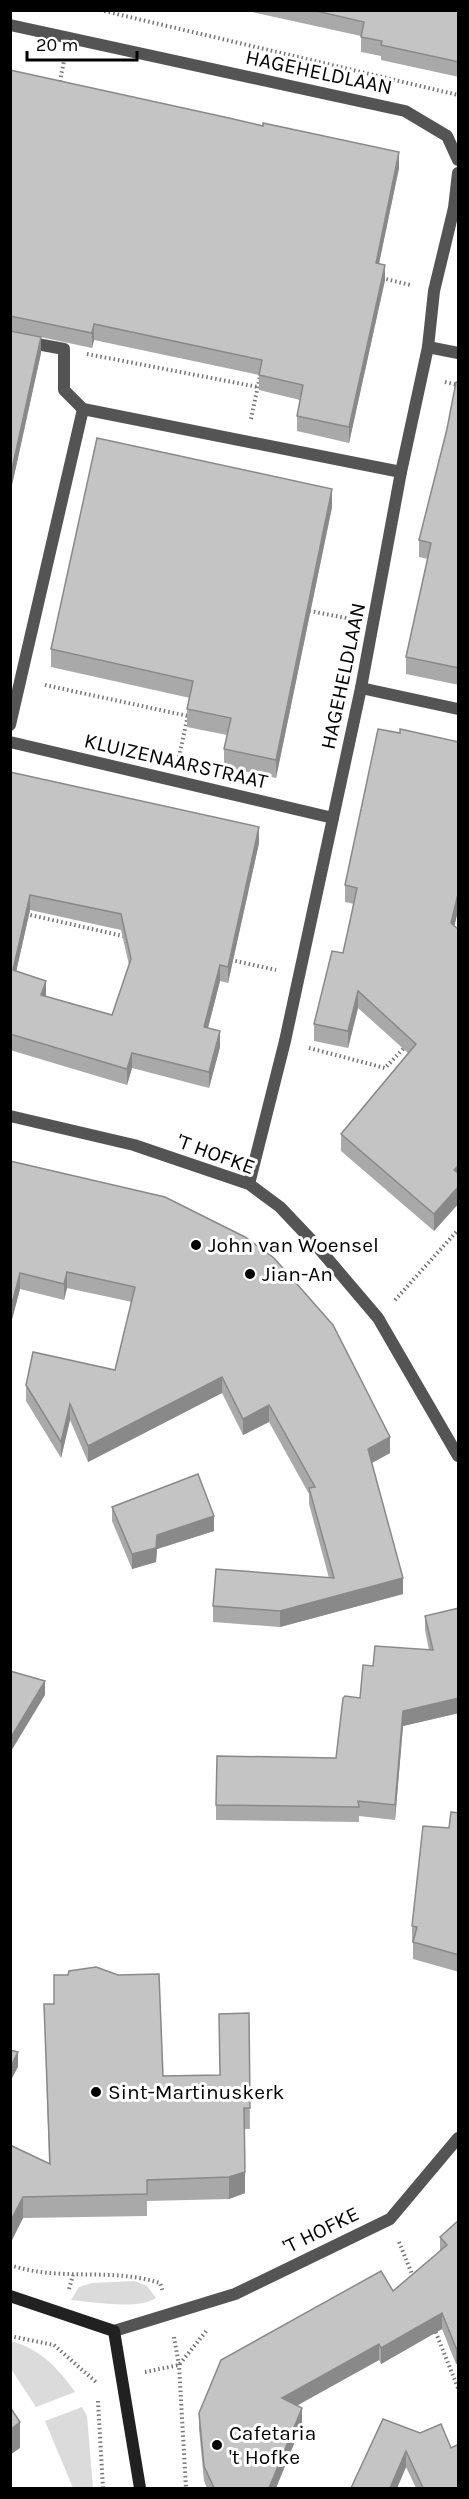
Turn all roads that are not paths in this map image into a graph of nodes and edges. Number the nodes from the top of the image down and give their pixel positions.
1 (10, 25) edge
2 (459, 160) edge
3 (459, 173) edge
4 (10, 339) edge
5 (428, 347) junction
6 (459, 353) edge
7 (83, 409) junction
8 (401, 472) junction
9 (361, 688) junction
10 (459, 709) edge
11 (10, 725) edge
12 (10, 742) edge
13 (333, 818) junction
14 (10, 1116) edge
15 (249, 1184) junction
16 (459, 1456) edge
17 (459, 2138) edge
18 (10, 2296) edge
19 (114, 2331) junction
20 (140, 2488) edge

1 - 2 street, HAGEHELDLAAN
3 - 5 street, HAGEHELDLAAN
4 - 7 street
5 - 6 street
5 - 8 street, HAGEHELDLAAN
7 - 8 street
7 - 11 street
8 - 9 street, HAGEHELDLAAN
9 - 10 street
9 - 13 street, HAGEHELDLAAN
12 - 13 street, KLUIZENAARSTRAAT
13 - 15 street, HAGEHELDLAAN
14 - 15 street, 'T HOFKE
15 - 16 street, 'T HOFKE
17 - 19 street, 'T HOFKE
18 - 19 main road
19 - 20 main road

